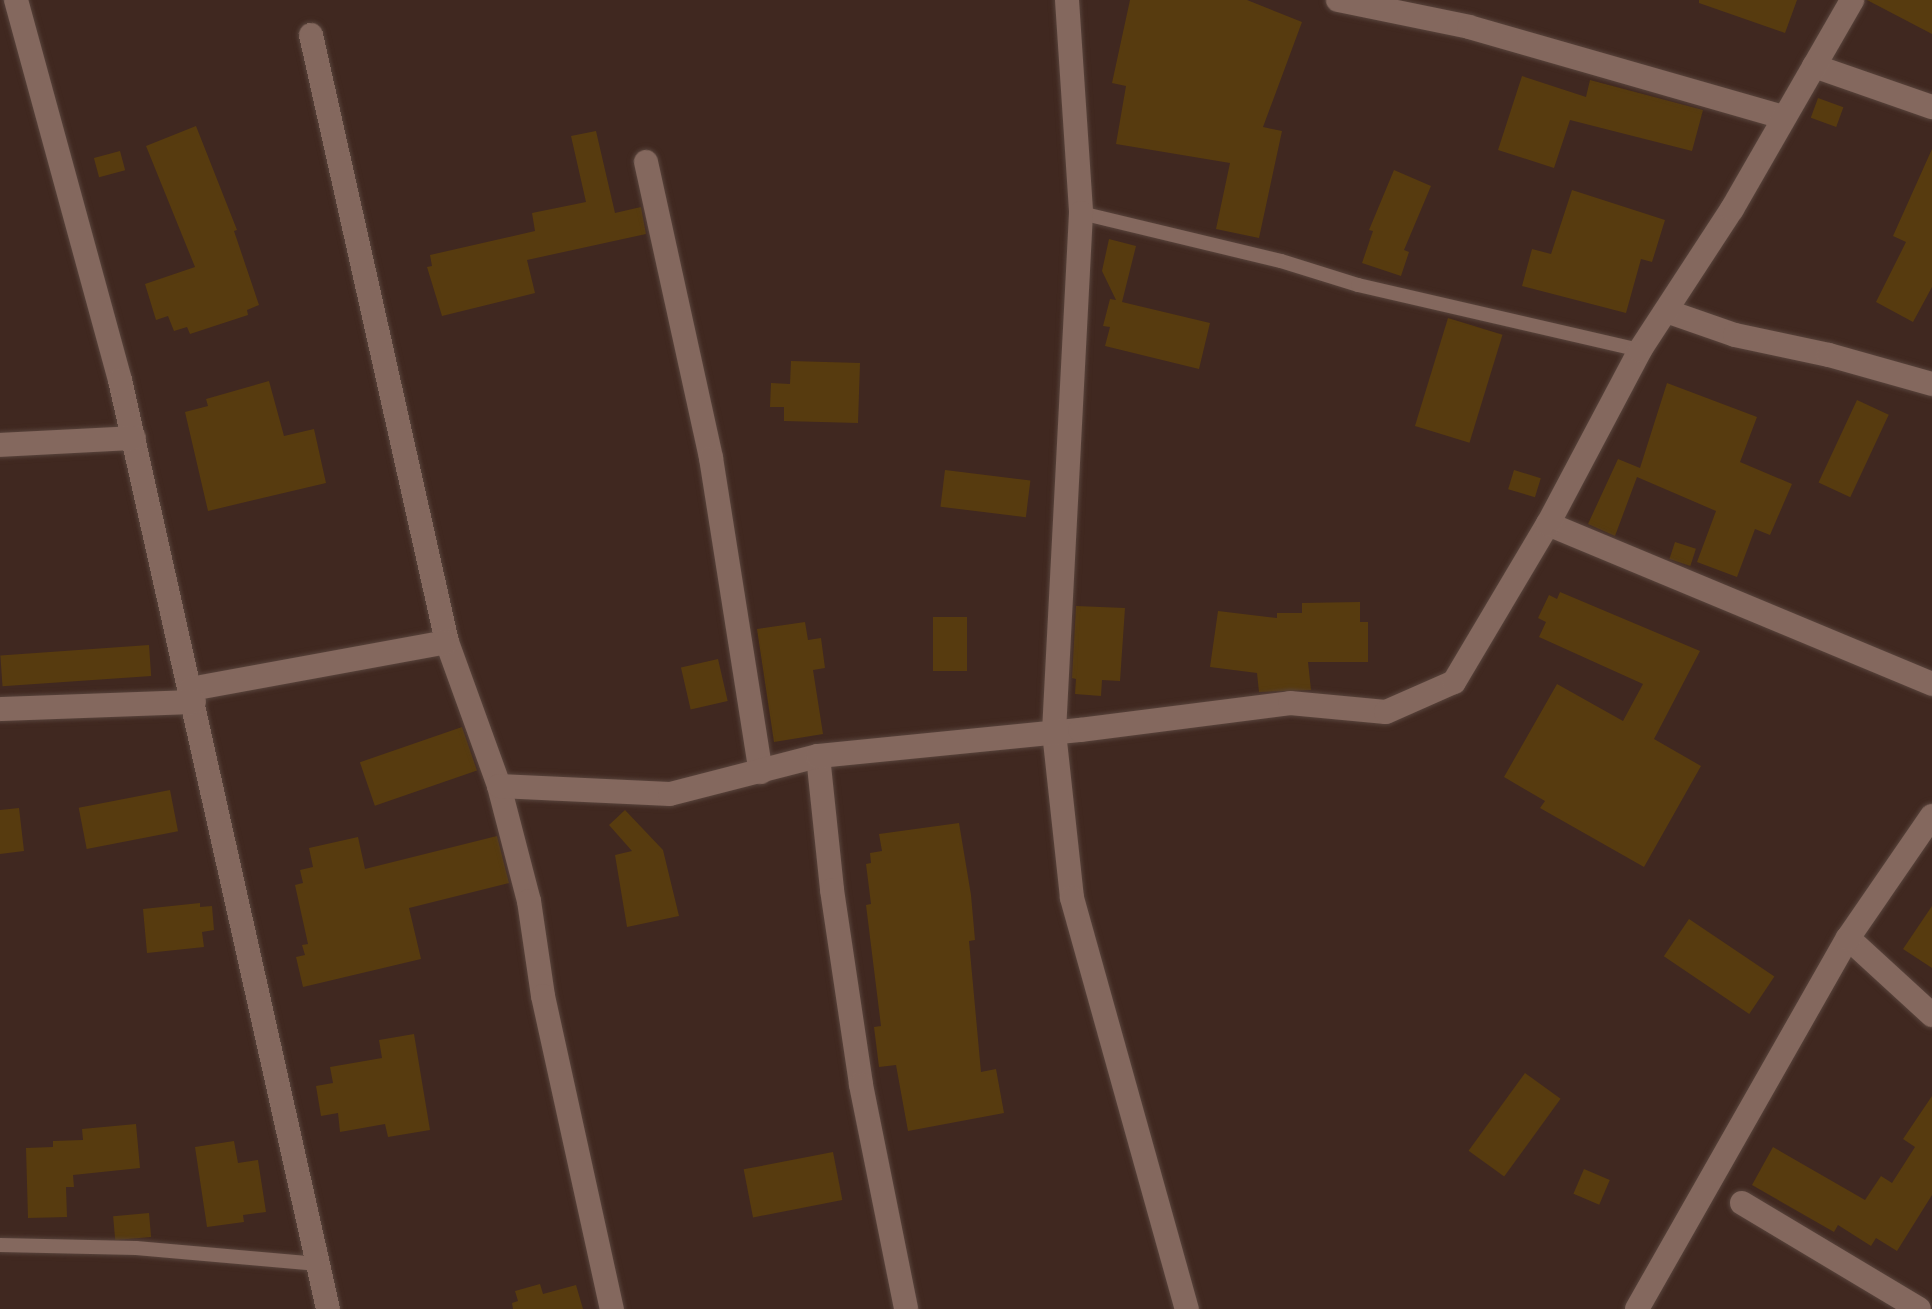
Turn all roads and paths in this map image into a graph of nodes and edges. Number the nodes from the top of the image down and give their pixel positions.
1 (16, 0) edge
2 (1067, 0) edge
3 (1338, 0) edge
4 (1852, 0) edge
5 (311, 35) dead end
6 (1814, 66) junction
7 (1932, 107) edge
8 (1782, 117) junction
9 (646, 162) dead end
10 (1081, 213) junction
11 (1666, 311) junction
12 (1640, 350) junction
13 (1932, 384) edge
14 (134, 438) junction
15 (0, 445) edge
16 (1548, 524) junction
17 (447, 642) junction
18 (1932, 684) edge
19 (192, 696) junction
20 (0, 709) edge
21 (1054, 732) junction
22 (818, 756) junction
23 (761, 772) junction
24 (499, 786) junction
25 (1932, 816) edge
26 (1848, 938) junction
27 (1932, 1015) edge
28 (1742, 1203) dead end
29 (0, 1245) edge
30 (318, 1264) junction
31 (328, 1309) edge
32 (612, 1309) edge
33 (906, 1309) edge
34 (1187, 1309) edge
35 (1637, 1309) edge
36 (1919, 1309) edge

1 - 14 street
2 - 10 street
3 - 8 street
4 - 6 street
5 - 17 street
6 - 7 street
6 - 8 street
8 - 11 street
9 - 23 street
10 - 12 lane
10 - 21 street
11 - 12 street
11 - 13 street
12 - 16 street
14 - 15 street
14 - 19 street
16 - 18 street
16 - 21 street
17 - 19 street
17 - 24 street
19 - 20 street
19 - 30 street
21 - 22 street
21 - 34 street
22 - 23 street
22 - 33 street
23 - 24 street
24 - 32 street
25 - 26 street
26 - 27 street
26 - 35 street
28 - 36 street
29 - 30 lane
30 - 31 street

